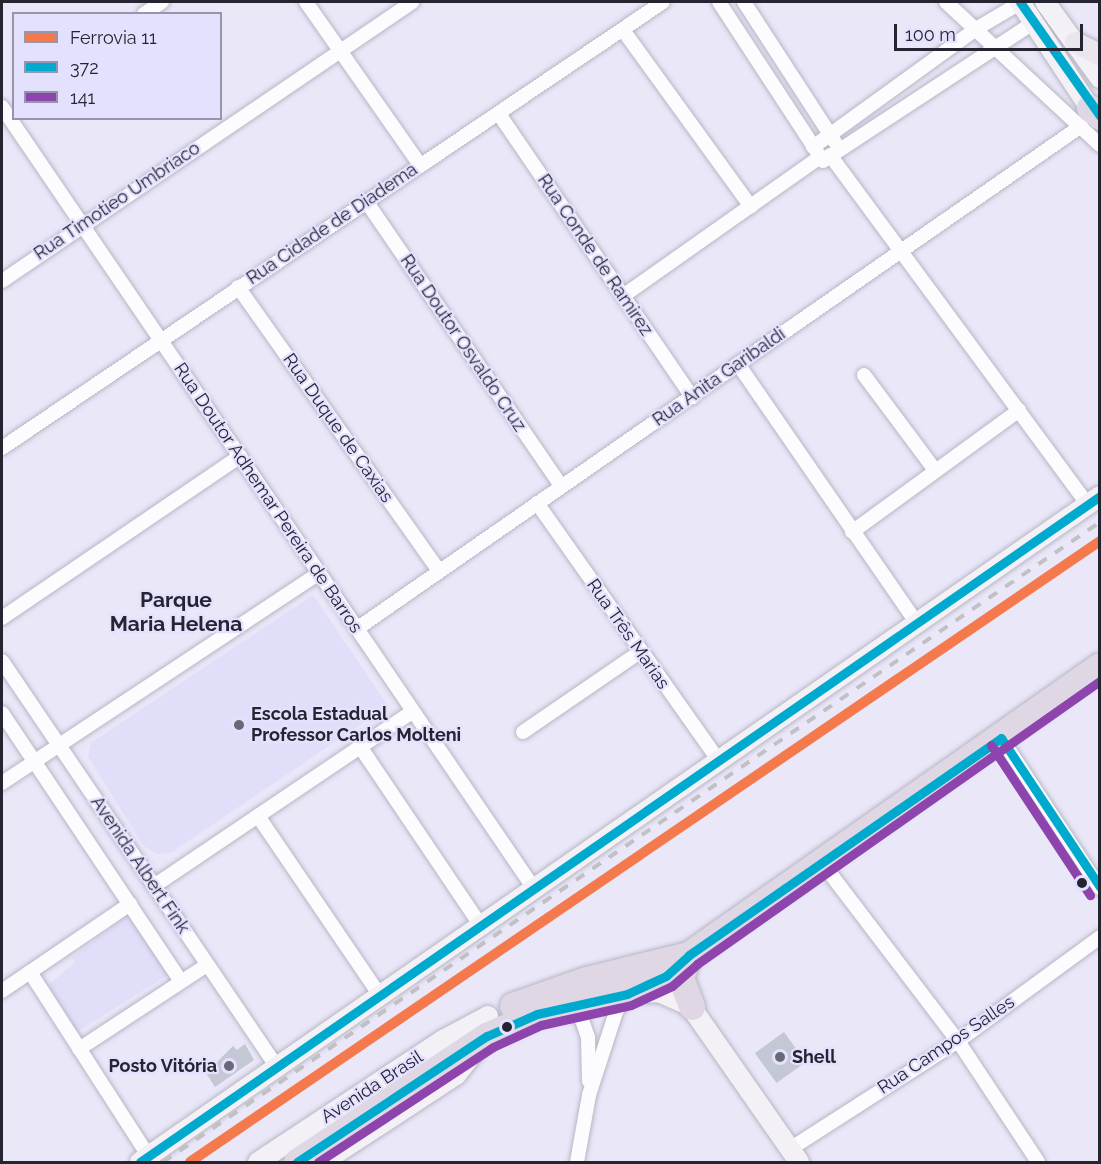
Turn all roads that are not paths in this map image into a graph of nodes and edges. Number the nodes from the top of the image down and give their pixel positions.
1 (162, 2) edge
2 (306, 2) edge
3 (412, 2) edge
4 (663, 2) edge
5 (718, 2) edge
6 (744, 2) edge
7 (946, 2) edge
8 (1022, 2) edge
9 (1045, 2) edge
10 (147, 12) edge
11 (1033, 23) junction
12 (976, 29) junction
13 (623, 30) junction
14 (1075, 42) junction
15 (995, 45) junction
16 (338, 50) junction
17 (1100, 55) edge
18 (1100, 78) edge
19 (499, 114) junction
20 (1093, 118) edge
21 (12, 120) edge
22 (831, 136) junction
23 (1100, 144) edge
24 (825, 154) junction
25 (420, 165) junction
26 (366, 201) junction
27 (751, 207) junction
28 (83, 224) junction
29 (898, 252) junction
30 (2, 281) edge
31 (238, 287) junction
32 (623, 296) junction
33 (160, 340) junction
34 (738, 364) junction
35 (864, 375) dead end
36 (692, 397) junction
37 (1019, 410) junction
38 (2, 448) edge
39 (240, 456) junction
40 (934, 469) junction
41 (561, 486) junction
42 (1094, 500) edge
43 (537, 504) junction
44 (852, 532) junction
45 (438, 569) junction
46 (319, 573) junction
47 (2, 618) edge
48 (917, 624) junction
49 (358, 628) junction
50 (640, 652) junction
51 (2, 661) edge
52 (1100, 666) edge
53 (412, 712) junction
54 (2, 713) edge
55 (523, 732) dead end
56 (1001, 738) junction
57 (58, 745) junction
58 (361, 748) junction
59 (33, 761) junction
60 (720, 762) junction
61 (2, 783) edge
62 (258, 816) junction
63 (823, 864) junction
64 (154, 886) junction
65 (1100, 888) edge
66 (535, 890) junction
67 (130, 904) junction
68 (481, 926) junction
69 (1100, 937) edge
70 (688, 955) junction
71 (207, 964) junction
72 (658, 969) junction
73 (30, 972) junction
74 (181, 981) junction
75 (2, 991) edge
76 (627, 994) junction
77 (381, 997) junction
78 (566, 1006) junction
79 (692, 1007) junction
80 (487, 1026) junction
81 (958, 1041) junction
82 (79, 1049) junction
83 (278, 1069) junction
84 (415, 1078) junction
85 (589, 1095) junction
86 (795, 1156) edge
87 (144, 1160) edge
88 (258, 1162) edge
89 (284, 1162) edge
90 (297, 1162) edge
91 (322, 1162) edge
92 (577, 1162) edge
93 (1038, 1162) edge

1 - 10 street
2 - 16 street
3 - 16 street, Rua Timotieo Umbriaco
4 - 13 street, Rua Cidade de Diadema
5 - 24 street
6 - 22 street
7 - 12 street
8 - 11 street
8 - 12 street
9 - 14 street
11 - 15 street
11 - 20 street
12 - 15 street
12 - 22 street
13 - 19 street, Rua Cidade de Diadema
13 - 27 street
14 - 17 main road
14 - 18 street
15 - 20 street
15 - 24 street
16 - 25 street
16 - 28 street, Rua Timotieo Umbriaco
19 - 25 street, Rua Cidade de Diadema
19 - 32 street, Rua Conde de Ramirez
20 - 23 street
20 - 29 street, Rua Anita Garibaldi
21 - 28 street, Rua Doutor Adhemar Pereira de Barros
22 - 24 street
22 - 24 street
24 - 27 street
24 - 29 street
25 - 26 street, Rua Cidade de Diadema
26 - 31 street, Rua Cidade de Diadema
26 - 41 street, Rua Doutor Osvaldo Cruz
27 - 32 street
28 - 30 street, Rua Timotieo Umbriaco
28 - 33 street, Rua Doutor Adhemar Pereira de Barros
29 - 34 street, Rua Anita Garibaldi
29 - 37 street
31 - 33 street, Rua Cidade de Diadema
31 - 45 street, Rua Duque de Caxias
32 - 36 street, Rua Conde de Ramirez
33 - 38 street, Rua Cidade de Diadema
33 - 39 street, Rua Doutor Adhemar Pereira de Barros
34 - 36 street, Rua Anita Garibaldi
34 - 44 street
35 - 40 street
36 - 41 street, Rua Anita Garibaldi
37 - 40 street
37 - 42 street
39 - 46 street, Rua Doutor Adhemar Pereira de Barros
39 - 47 street
40 - 44 street
41 - 43 street, Rua Anita Garibaldi
42 - 48 street
43 - 45 street, Rua Anita Garibaldi
43 - 50 street, Rua Três Marias
44 - 48 street
45 - 49 street, Rua Anita Garibaldi
46 - 49 street, Rua Doutor Adhemar Pereira de Barros
46 - 57 street
48 - 60 street
49 - 53 street, Rua Doutor Adhemar Pereira de Barros
50 - 55 street
50 - 60 street, Rua Três Marias
51 - 57 street, Avenida Albert Fink
52 - 56 highway
53 - 58 street
53 - 66 street, Rua Doutor Adhemar Pereira de Barros
54 - 59 street, Avenida Albert Fink
56 - 63 highway
56 - 65 street
57 - 59 street
57 - 64 street, Avenida Albert Fink
58 - 62 street
58 - 68 street
59 - 61 street
59 - 67 street, Avenida Albert Fink
60 - 66 street
62 - 64 street
62 - 77 street
63 - 70 highway
63 - 81 street
64 - 71 street, Avenida Albert Fink
66 - 68 street
67 - 73 street
67 - 74 street, Avenida Albert Fink
68 - 77 street
69 - 81 street, Rua Campos Salles
70 - 72 highway, Avenida Brasil
70 - 79 highway
71 - 74 street
71 - 83 street, Avenida Albert Fink
72 - 76 highway, Avenida Brasil
72 - 79 street
72 - 80 highway, Avenida Brasil
73 - 75 street
73 - 82 street
74 - 82 street
76 - 78 highway, Avenida Brasil
76 - 79 street
76 - 85 street
77 - 83 street
78 - 80 highway, Avenida Brasil
78 - 85 street
79 - 86 street
80 - 84 highway, Avenida Brasil
80 - 88 street, Avenida Brasil
80 - 91 street, Avenida Brasil
81 - 86 street, Rua Campos Salles
81 - 93 street
82 - 87 street
83 - 87 street
84 - 89 highway
84 - 90 highway
85 - 92 street

